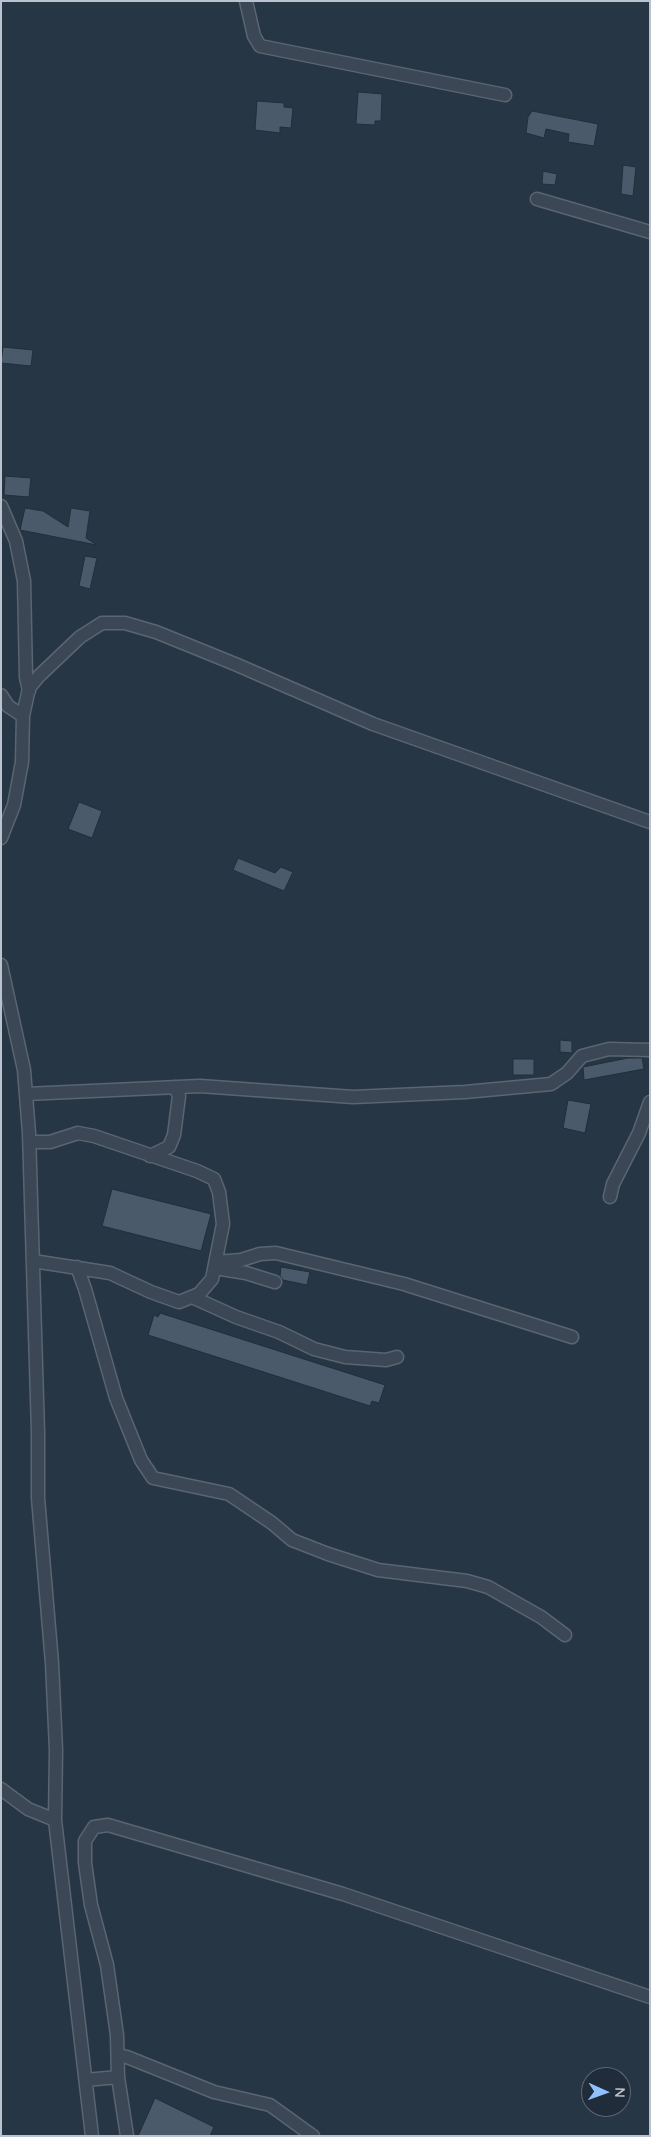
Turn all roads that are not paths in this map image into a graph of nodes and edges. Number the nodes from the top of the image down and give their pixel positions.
1 (246, 1) edge
2 (505, 95) dead end
3 (537, 198) dead end
4 (650, 232) edge
5 (1, 506) edge
6 (29, 691) junction
7 (1, 695) edge
8 (23, 716) junction
9 (650, 822) edge
10 (1, 838) edge
11 (1, 965) edge
12 (650, 1050) edge
13 (175, 1087) junction
14 (26, 1094) junction
15 (650, 1102) edge
16 (30, 1142) junction
17 (150, 1156) junction
18 (610, 1197) dead end
19 (33, 1261) junction
20 (216, 1265) junction
21 (77, 1267) junction
22 (275, 1282) dead end
23 (192, 1297) junction
24 (572, 1337) dead end
25 (397, 1357) dead end
26 (565, 1635) dead end
27 (1, 1789) edge
28 (55, 1820) junction
29 (650, 1997) edge
30 (118, 2056) junction
31 (118, 2077) junction
32 (86, 2080) junction
33 (92, 2136) edge
34 (127, 2136) edge
35 (313, 2136) edge

1 - 2 street
3 - 4 street
5 - 6 street
6 - 8 street
6 - 9 street
7 - 8 street
8 - 10 street
11 - 14 street
12 - 13 street
13 - 14 street
13 - 17 street
14 - 16 street
15 - 18 street
16 - 17 street
16 - 19 street
17 - 20 street
19 - 21 street
19 - 28 street
20 - 22 street
20 - 23 street
20 - 24 street
21 - 23 street
21 - 26 street
23 - 25 street
27 - 28 street
28 - 32 street
29 - 30 street
30 - 31 street
30 - 35 street
31 - 32 street
31 - 34 street
32 - 33 street

